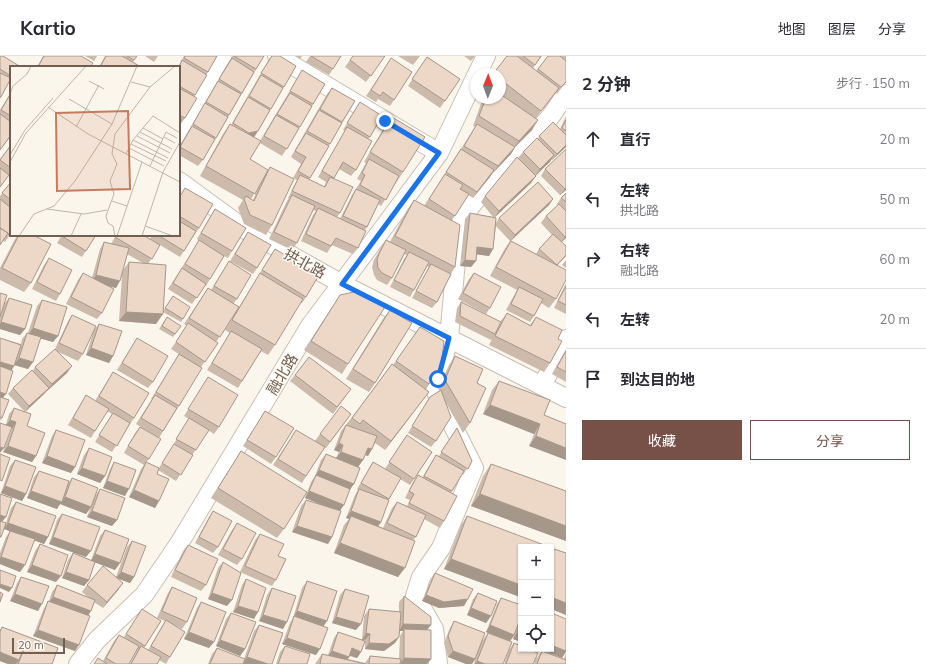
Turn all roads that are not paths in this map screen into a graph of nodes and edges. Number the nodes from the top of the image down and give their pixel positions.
1 (225, 56) edge
2 (277, 56) edge
3 (486, 56) edge
4 (480, 68) edge
5 (470, 89) edge
6 (566, 94) edge
7 (180, 132) edge
8 (439, 153) junction
9 (180, 182) edge
10 (342, 284) junction
11 (449, 338) junction
12 (566, 340) edge
13 (542, 386) junction
14 (566, 398) edge
15 (78, 664) edge
16 (438, 664) edge

1 - 7 street
2 - 8 street
3 - 4 street, 融北路
5 - 8 street, 融北路
6 - 11 street
8 - 10 street, 融北路
9 - 10 street, 拱北路
10 - 11 street, 拱北路
10 - 15 street, 融北路
11 - 13 street, 拱北路
11 - 16 street
12 - 13 street
13 - 14 street, 拱北路

